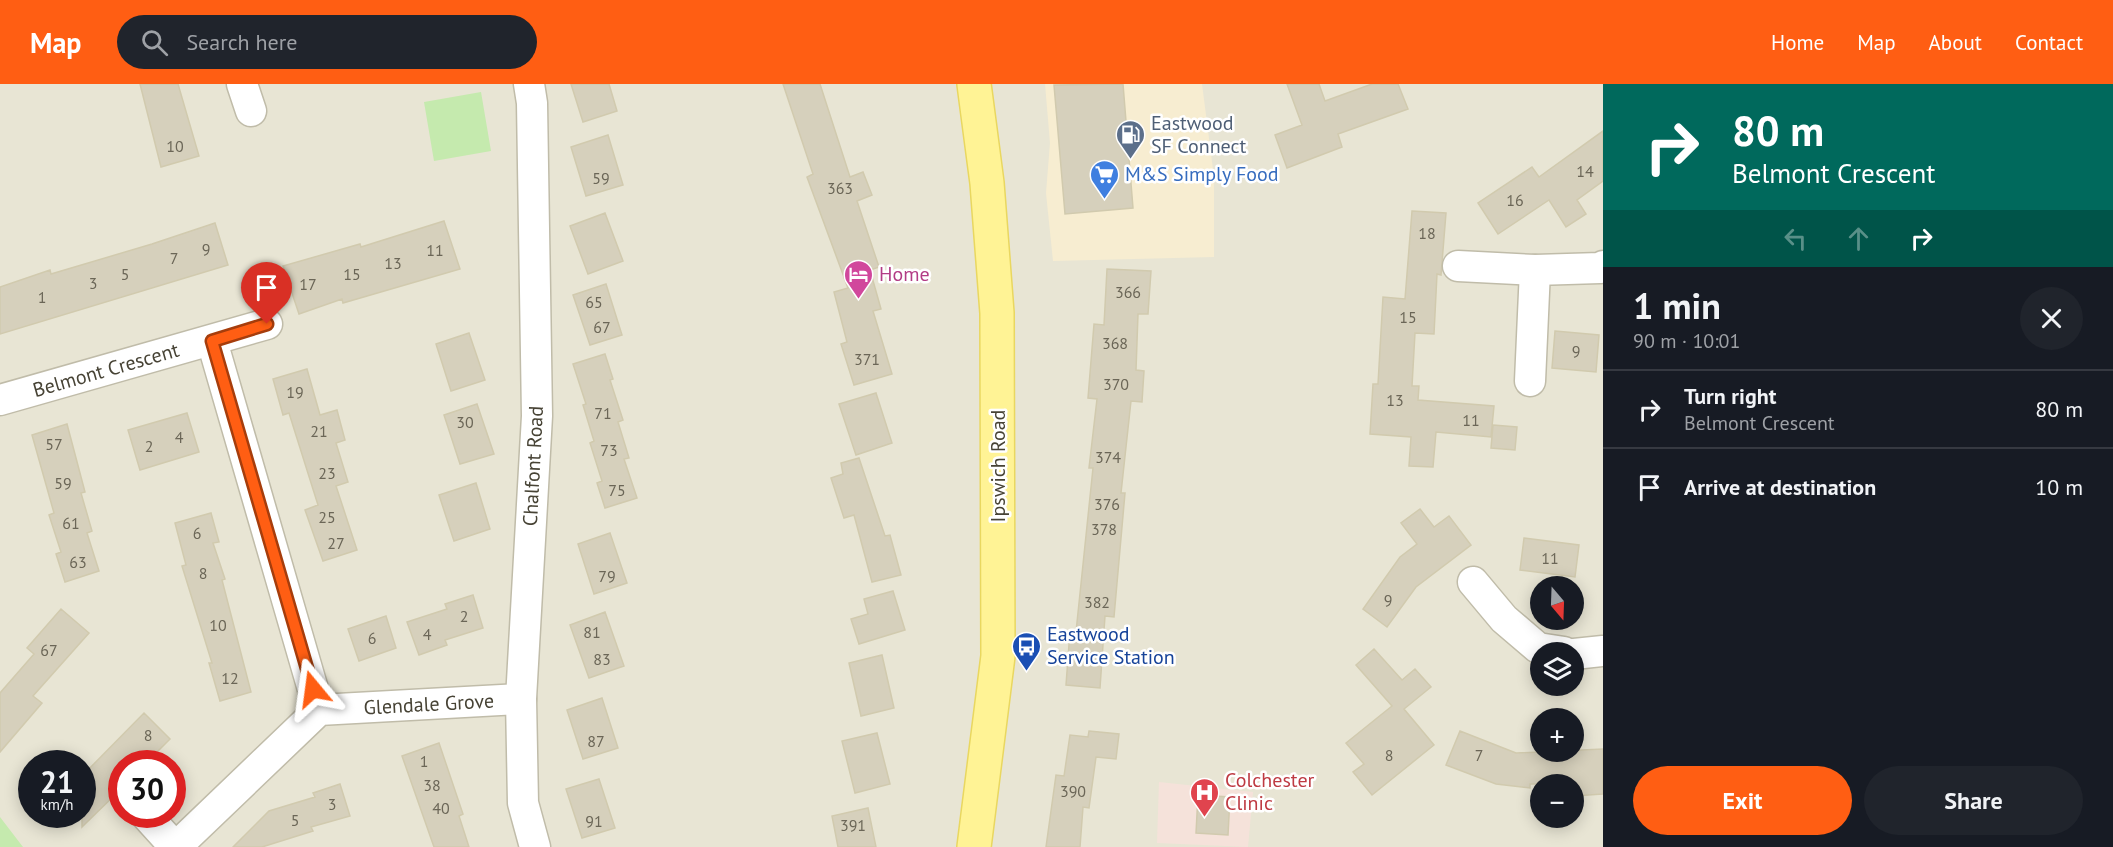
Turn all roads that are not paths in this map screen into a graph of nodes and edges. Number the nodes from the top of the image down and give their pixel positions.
1 (529, 84) edge
2 (974, 84) edge
3 (1458, 266) dead end
4 (1603, 266) edge
5 (1535, 270) junction
6 (267, 324) dead end
7 (212, 341) junction
8 (1530, 381) dead end
9 (0, 400) edge
10 (1473, 582) dead end
11 (1531, 642) edge
12 (1603, 651) edge
13 (1584, 653) edge
14 (521, 699) junction
15 (319, 710) junction
16 (159, 828) edge
17 (176, 847) edge
18 (535, 847) edge
19 (974, 847) edge

1 - 14 street, Chalfont Road
2 - 19 main road, Ipswich Road
3 - 5 street
4 - 5 street
5 - 8 street
6 - 7 street, Belmont Crescent
7 - 9 street, Belmont Crescent
7 - 15 street
10 - 11 street
12 - 13 street
14 - 15 street, Glendale Grove
14 - 18 street, Chalfont Road
15 - 17 street
16 - 17 street

